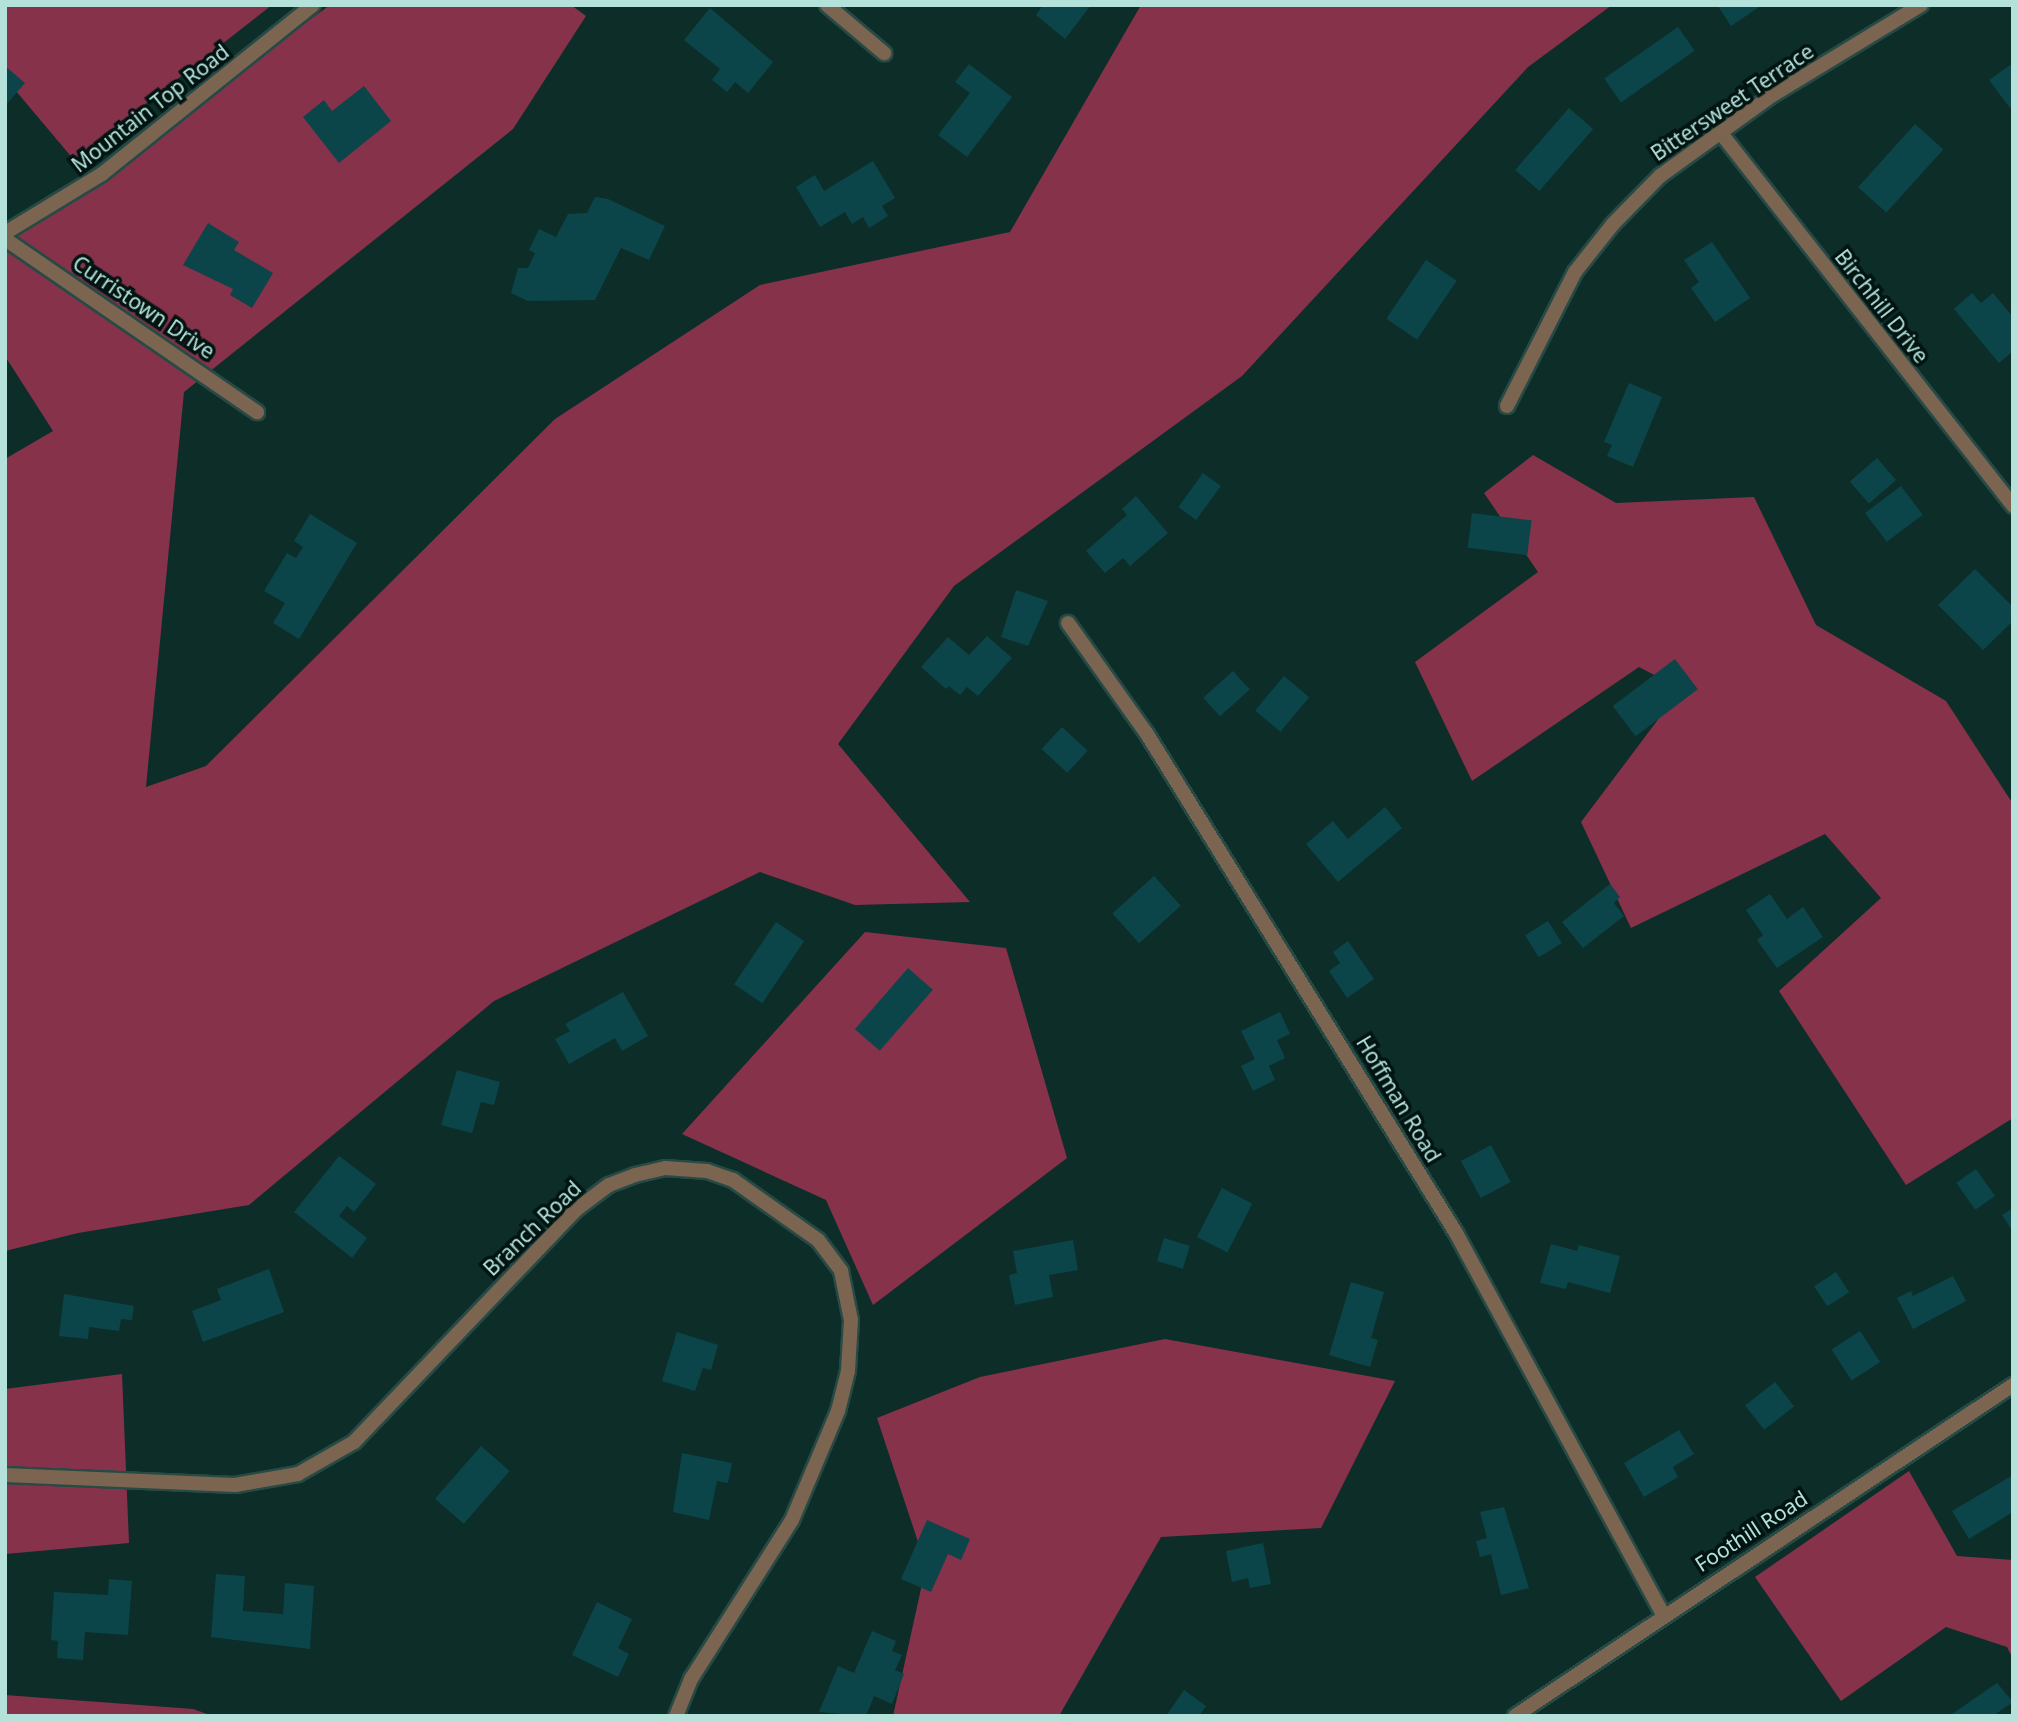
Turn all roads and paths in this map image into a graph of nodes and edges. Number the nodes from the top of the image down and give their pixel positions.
1 (313, 5) edge
2 (827, 5) edge
3 (1921, 5) edge
4 (884, 53) dead end
5 (1720, 132) junction
6 (5, 233) edge
7 (5, 239) edge
8 (1507, 406) dead end
9 (257, 412) dead end
10 (2013, 506) edge
11 (1068, 623) dead end
12 (2013, 1385) edge
13 (5, 1475) edge
14 (1662, 1615) junction
15 (676, 1716) edge
16 (1514, 1716) edge

1 - 6 street, Mountain Top Road
2 - 4 street
3 - 5 street, Bittersweet Terrace
5 - 8 street, Bittersweet Terrace
5 - 10 street, Birchhill Drive
7 - 9 street, Curristown Drive
11 - 14 street, Hoffman Road
12 - 14 street, Foothill Road
13 - 15 street, Branch Road
14 - 16 street, Foothill Road

